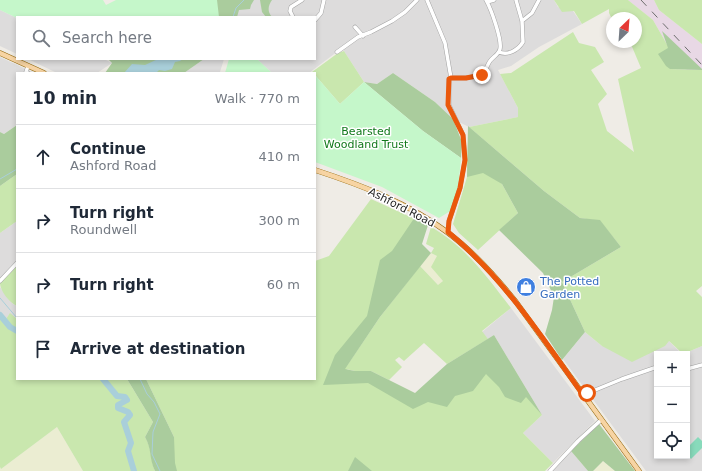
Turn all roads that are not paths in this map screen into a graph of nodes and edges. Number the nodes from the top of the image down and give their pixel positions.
1 (302, 0) edge
2 (324, 0) edge
3 (417, 0) edge
4 (427, 0) edge
5 (494, 0) edge
6 (516, 0) edge
7 (539, 0) edge
8 (487, 1) edge
9 (293, 16) edge
10 (316, 19) edge
11 (522, 21) junction
12 (355, 27) dead end
13 (363, 36) junction
14 (337, 52) dead end
15 (499, 52) junction
16 (0, 53) edge
17 (28, 66) junction
18 (26, 72) edge
19 (42, 72) edge
20 (451, 78) junction
21 (316, 170) edge
22 (449, 221) junction
23 (441, 228) junction
24 (448, 232) junction
25 (16, 264) edge
26 (0, 282) edge
27 (702, 365) edge
28 (654, 368) edge
29 (690, 368) edge
30 (583, 395) junction
31 (601, 420) junction
32 (550, 471) edge
33 (639, 471) edge

1 - 9 street
2 - 10 street
3 - 13 street
4 - 20 street
5 - 8 street
6 - 11 street
7 - 11 street
8 - 15 street
11 - 15 street
12 - 13 street
13 - 14 street
15 - 20 street
16 - 17 main road
17 - 18 street
17 - 19 main road
20 - 22 street
21 - 23 main road, Ashford Road
22 - 23 street
22 - 24 street
23 - 24 main road, Ashford Road
24 - 30 main road, Ashford Road
25 - 26 street
27 - 29 street
28 - 30 street
30 - 31 main road, Ashford Road
31 - 32 street
31 - 33 main road, Ashford Road

